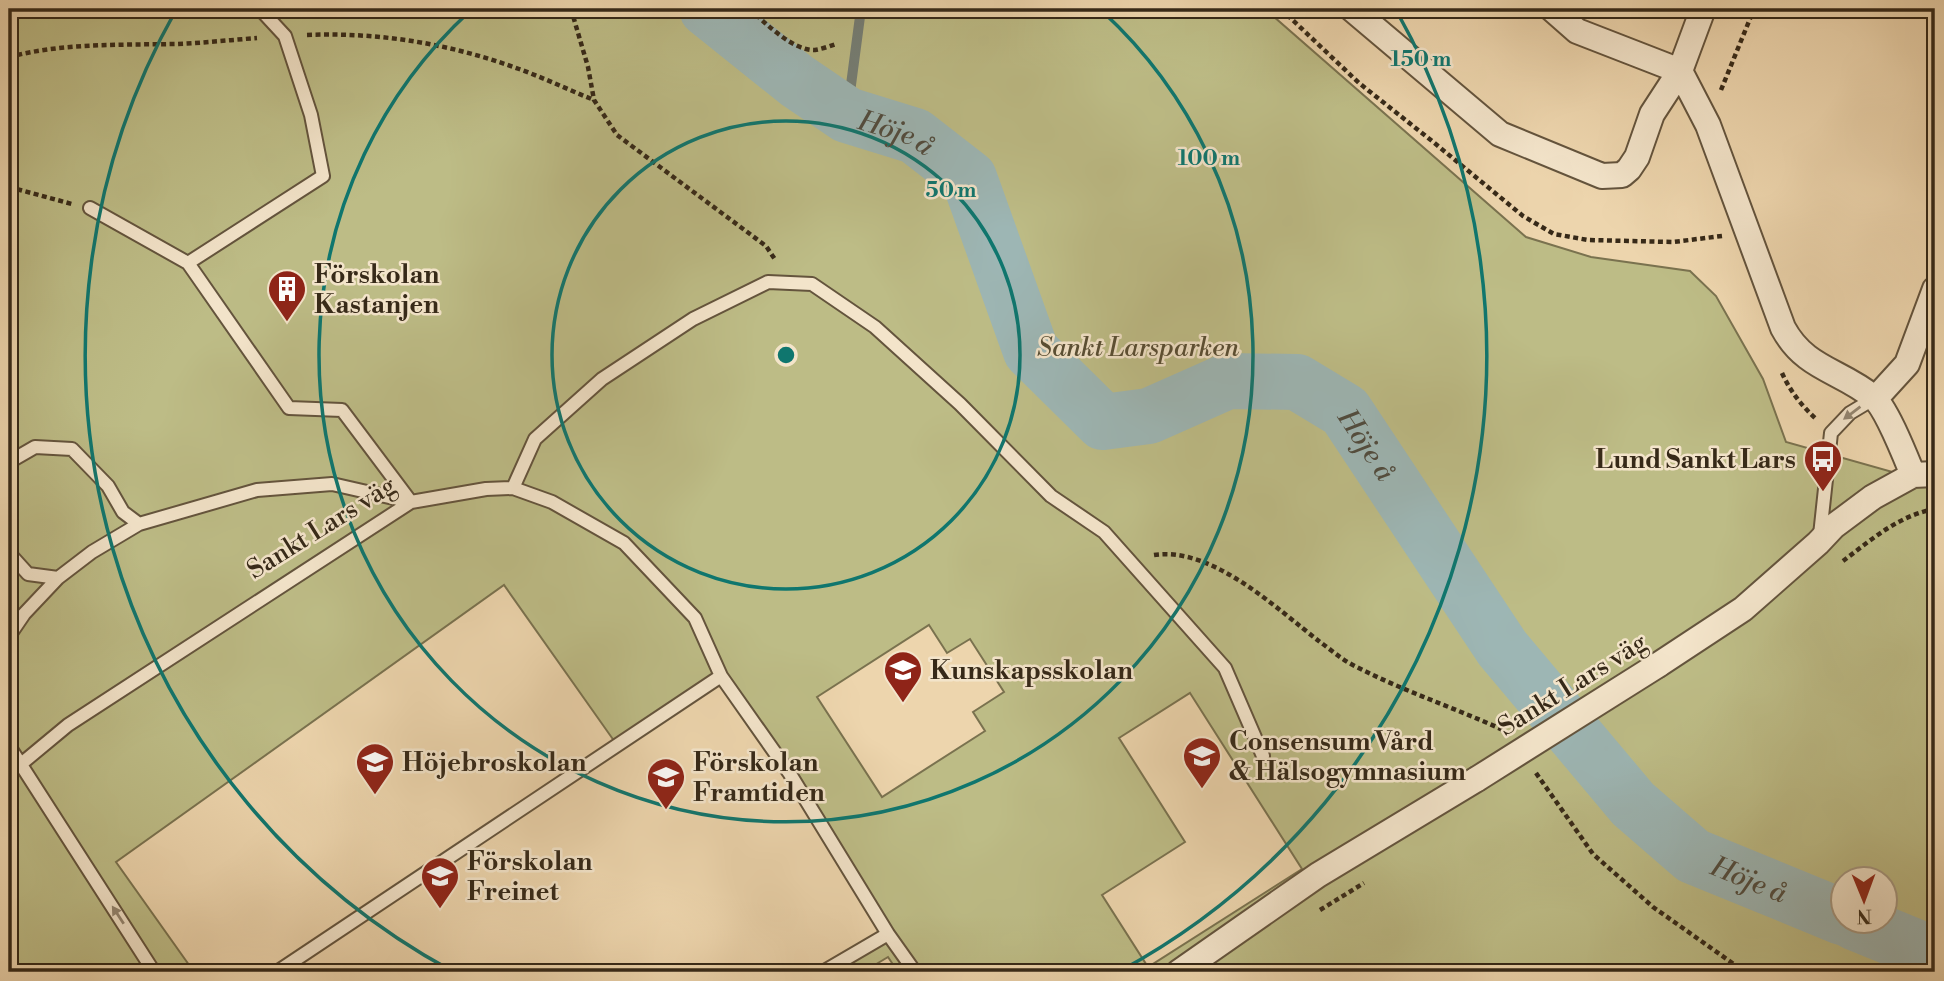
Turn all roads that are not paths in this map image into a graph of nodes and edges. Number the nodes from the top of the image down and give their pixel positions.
1 (260, 9) edge
2 (1352, 9) edge
3 (1552, 9) edge
4 (1703, 9) edge
5 (1680, 71) junction
6 (90, 208) road end
7 (188, 263) junction
8 (1935, 289) edge
9 (1876, 398) junction
10 (9, 462) edge
11 (1924, 475) edge
12 (513, 488) junction
13 (411, 502) junction
14 (139, 524) junction
15 (1818, 543) junction
16 (9, 553) edge
17 (58, 578) junction
18 (9, 636) edge
19 (721, 676) junction
20 (9, 746) edge
21 (1263, 756) dead end
22 (21, 764) junction
23 (888, 934) junction
24 (154, 972) edge
25 (277, 972) edge
26 (823, 972) edge
27 (915, 972) edge
28 (1179, 972) edge

1 - 7 lane
2 - 5 street
3 - 5 street
4 - 5 street
5 - 9 street
6 - 7 lane
7 - 13 lane
8 - 9 street
9 - 11 street, Sankt Lars väg
9 -> 15 lane
10 - 14 lane
11 - 15 street, Sankt Lars väg
12 - 13 lane, Sankt Lars väg
12 - 19 lane, Sankt Lars väg
12 - 21 lane
13 - 14 lane
13 - 22 lane, Sankt Lars väg
14 - 17 lane
15 - 28 street, Sankt Lars väg, bridge
16 - 17 lane
17 - 18 lane
19 - 23 lane, Sankt Lars väg
19 - 25 lane
20 - 22 lane
24 -> 22 lane
23 - 26 lane
23 - 27 lane, Sankt Lars väg

